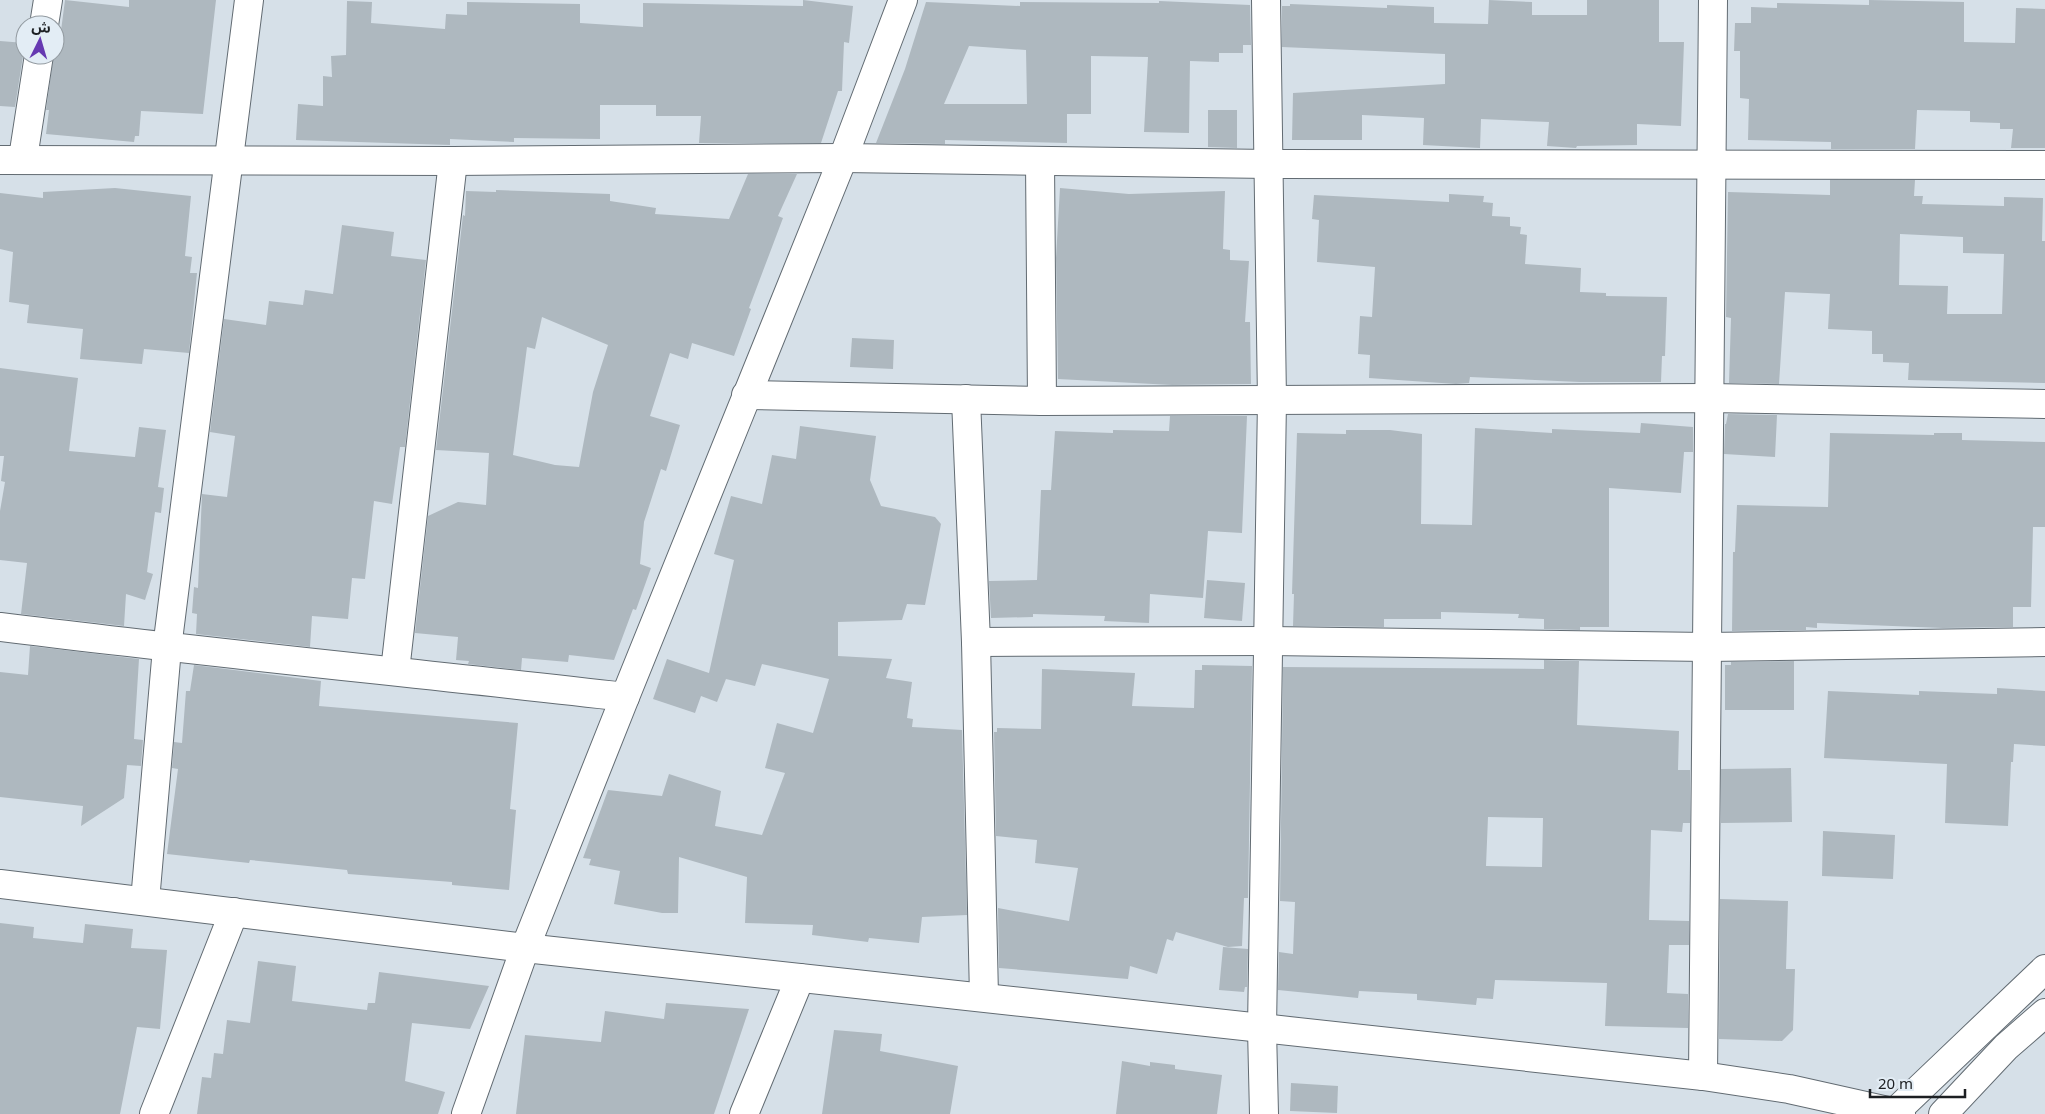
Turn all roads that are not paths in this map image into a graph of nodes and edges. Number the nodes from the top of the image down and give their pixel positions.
1 (48, 0) edge
2 (249, 0) edge
3 (903, 0) edge
4 (1266, 0) edge
5 (1713, 0) edge
6 (46, 15) edge
7 (36, 65) edge
8 (843, 158) junction
9 (12, 159) edge
10 (229, 159) junction
11 (453, 161) junction
12 (1040, 162) junction
13 (1269, 164) junction
14 (2045, 165) edge
15 (1712, 166) junction
16 (746, 395) junction
17 (1710, 398) junction
18 (966, 399) junction
19 (1272, 400) junction
20 (1042, 401) junction
21 (2045, 404) edge
22 (0, 627) edge
23 (1267, 641) junction
24 (976, 642) junction
25 (2045, 642) edge
26 (1707, 647) junction
27 (167, 648) junction
28 (395, 671) junction
29 (625, 697) junction
30 (0, 884) edge
31 (145, 901) junction
32 (234, 912) junction
33 (526, 948) junction
34 (2045, 969) edge
35 (800, 978) junction
36 (984, 996) junction
37 (2045, 1013) edge
38 (1262, 1028) junction
39 (1704, 1076) junction
40 (1897, 1113) edge
41 (154, 1114) edge
42 (466, 1114) edge
43 (744, 1114) edge
44 (1264, 1114) edge
45 (1942, 1114) edge

1 - 6 street
2 - 10 street
3 - 8 street
4 - 13 street
5 - 15 street
7 - 9 street
8 - 11 street
8 - 12 street
8 - 16 street
9 - 10 street
10 - 11 street
10 - 27 street
11 - 28 street
12 - 13 street
12 - 20 street
13 - 15 street
13 - 19 street
14 - 15 street
15 - 17 street
16 - 18 street
16 - 29 street
17 - 19 street
17 - 21 street
17 - 26 street
18 - 20 street
18 - 24 street
19 - 20 street
19 - 23 street
22 - 27 street
23 - 24 street
23 - 26 street
23 - 38 street
24 - 36 street
25 - 26 street
26 - 39 street
27 - 28 street
27 - 31 street
28 - 29 street
29 - 33 street
30 - 31 street
31 - 32 street
32 - 33 street
32 - 41 street
33 - 35 street
33 - 42 street
34 - 40 street
35 - 36 street
35 - 43 street
36 - 38 street
37 - 45 street
38 - 39 street
38 - 44 street
39 - 40 street

